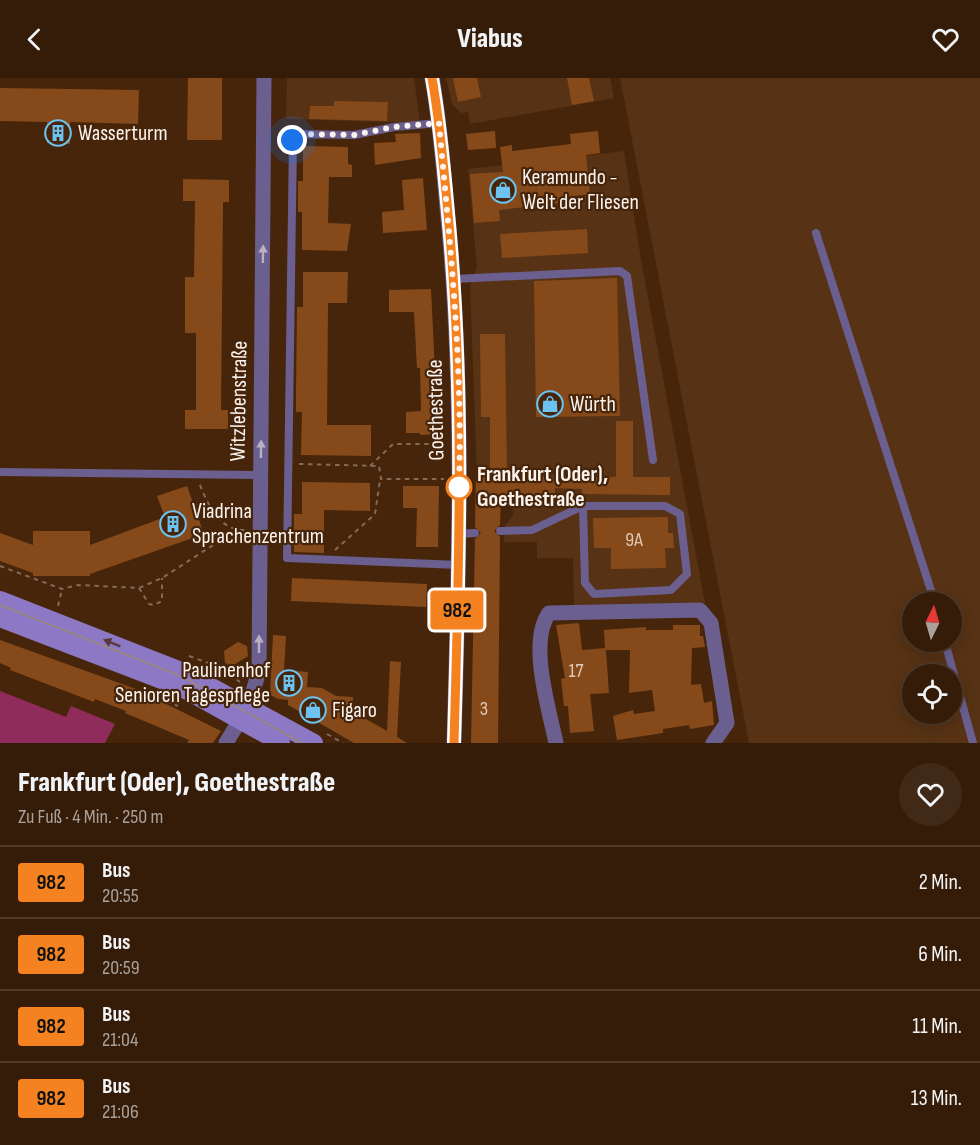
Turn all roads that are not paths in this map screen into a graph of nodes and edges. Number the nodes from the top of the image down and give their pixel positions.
1 (264, 78) edge
2 (432, 78) edge
3 (439, 123) junction
4 (816, 233) dead end
5 (454, 279) junction
6 (653, 460) dead end
7 (0, 472) edge
8 (260, 475) junction
9 (583, 506) junction
10 (500, 531) dead end
11 (475, 533) dead end
12 (459, 534) junction
13 (459, 565) junction
14 (931, 592) edge
15 (0, 600) edge
16 (0, 618) edge
17 (948, 652) edge
18 (244, 712) junction
19 (226, 743) edge
20 (281, 743) edge
21 (314, 743) edge
22 (454, 743) edge
23 (556, 743) edge
24 (713, 743) edge
25 (973, 743) edge

8 -> 1 street, Witzlebenstraße
2 - 3 street, Goethestraße
3 - 5 street, Goethestraße
3 - 13 lane
4 - 14 lane
5 - 6 lane
5 - 12 street, Goethestraße
7 - 8 lane
18 -> 8 street, Witzlebenstraße
9 - 9 lane
9 - 10 lane
11 - 12 lane
12 - 13 street, Goethestraße
13 - 22 street, Goethestraße
18 -> 15 street
16 - 18 street
17 - 25 lane
18 - 19 street, Witzlebenstraße
18 - 20 street
18 - 21 street
23 - 24 street

